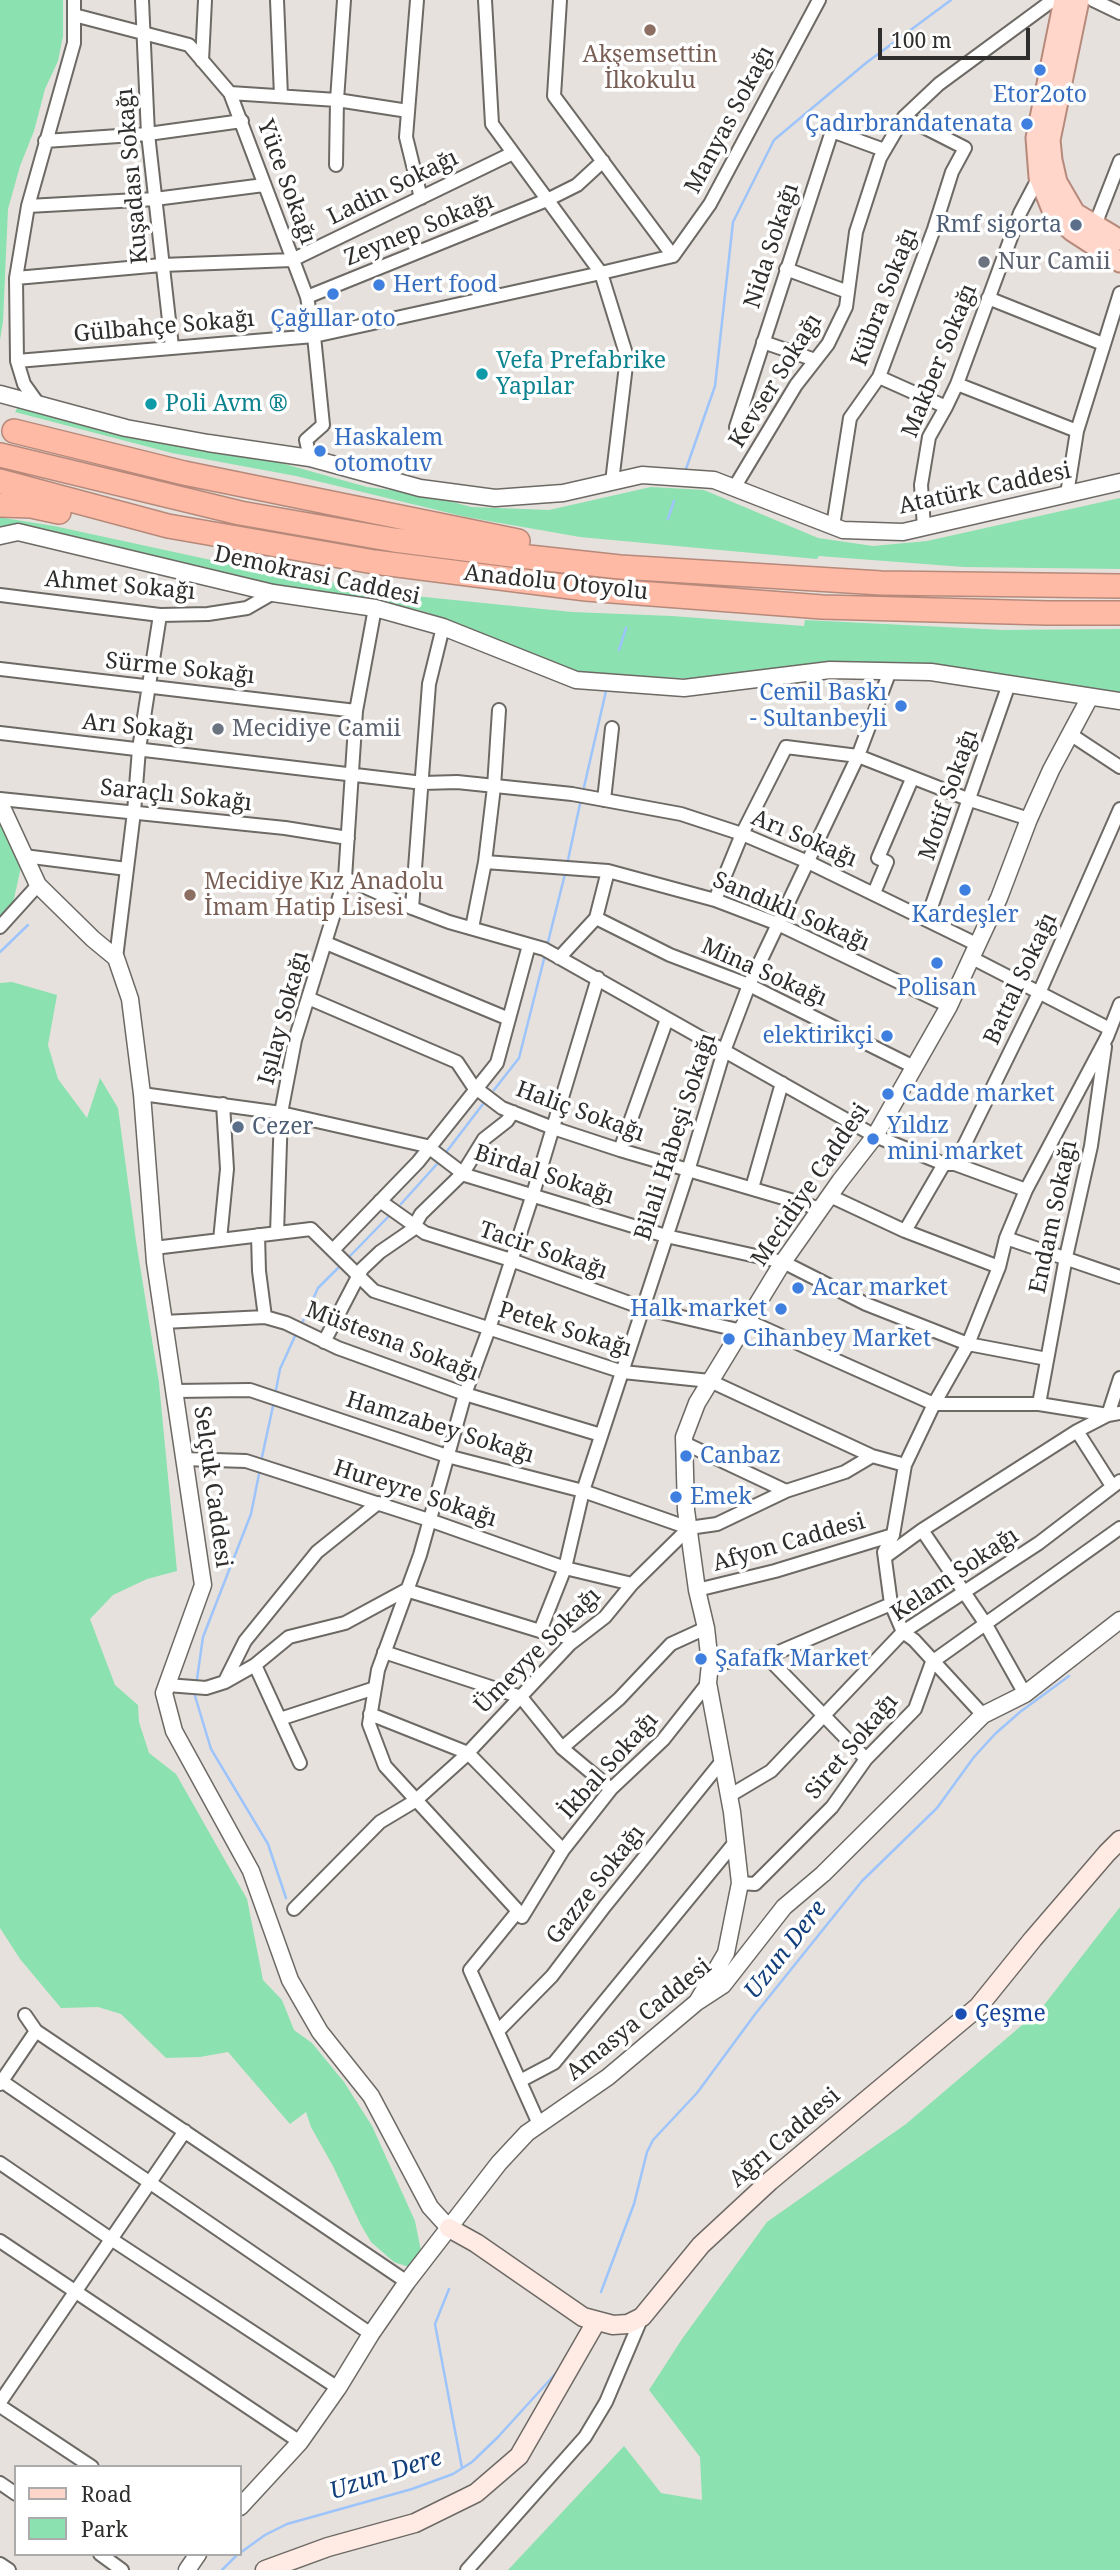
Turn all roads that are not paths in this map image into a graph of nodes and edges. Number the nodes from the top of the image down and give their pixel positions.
1 (74, 0) edge
2 (142, 0) edge
3 (205, 0) edge
4 (277, 0) edge
5 (344, 0) edge
6 (417, 0) edge
7 (485, 0) edge
8 (560, 0) edge
9 (820, 0) edge
10 (1053, 0) edge
11 (1063, 0) edge
12 (1079, 0) edge
13 (1093, 0) edge
14 (1120, 13) edge
15 (74, 15) junction
16 (142, 33) junction
17 (202, 61) junction
18 (230, 93) junction
19 (281, 96) junction
20 (337, 100) junction
21 (408, 111) junction
22 (904, 117) junction
23 (242, 121) junction
24 (148, 134) junction
25 (45, 141) junction
26 (884, 150) junction
27 (513, 153) junction
28 (603, 161) junction
29 (1120, 162) edge
30 (336, 165) dead end
31 (1039, 177) junction
32 (264, 185) junction
33 (421, 198) junction
34 (155, 199) junction
35 (547, 201) junction
36 (28, 206) junction
37 (1095, 225) junction
38 (1120, 240) edge
39 (673, 256) junction
40 (292, 260) junction
41 (1120, 262) edge
42 (162, 265) junction
43 (786, 269) junction
44 (601, 273) junction
45 (16, 278) junction
46 (848, 292) junction
47 (1120, 293) edge
48 (307, 298) junction
49 (988, 298) junction
50 (314, 336) junction
51 (763, 342) junction
52 (1103, 344) junction
53 (172, 347) junction
54 (815, 360) junction
55 (17, 361) junction
56 (879, 377) junction
57 (957, 384) junction
58 (0, 394) edge
59 (39, 405) junction
60 (946, 407) junction
61 (736, 427) dead end
62 (14, 430) dead end
63 (1077, 431) junction
64 (0, 455) edge
65 (310, 458) junction
66 (0, 481) edge
67 (612, 482) junction
68 (1120, 482) edge
69 (734, 488) junction
70 (1067, 494) junction
71 (0, 505) edge
72 (168, 526) junction
73 (833, 526) junction
74 (924, 527) junction
75 (0, 536) edge
76 (620, 567) junction
77 (1120, 586) edge
78 (273, 593) junction
79 (0, 595) edge
80 (375, 608) junction
81 (1120, 613) edge
82 (160, 615) junction
83 (443, 627) junction
84 (0, 669) edge
85 (890, 671) junction
86 (1009, 684) junction
87 (148, 685) junction
88 (1090, 697) junction
89 (1120, 701) edge
90 (499, 710) dead end
91 (356, 711) junction
92 (612, 728) dead end
93 (0, 733) edge
94 (1070, 734) junction
95 (139, 749) junction
96 (858, 756) junction
97 (1120, 767) edge
98 (352, 775) junction
99 (912, 779) junction
100 (423, 783) junction
101 (494, 787) junction
102 (604, 800) junction
103 (970, 800) junction
104 (0, 801) edge
105 (1120, 809) edge
106 (134, 812) junction
107 (1029, 819) junction
108 (742, 834) junction
109 (348, 838) junction
110 (24, 856) junction
111 (485, 862) junction
112 (808, 862) junction
113 (127, 869) junction
114 (608, 871) junction
115 (345, 878) junction
116 (38, 885) junction
117 (874, 893) junction
118 (715, 900) junction
119 (412, 908) junction
120 (596, 918) junction
121 (927, 919) junction
122 (778, 924) junction
123 (0, 927) edge
124 (472, 928) junction
125 (326, 943) junction
126 (529, 945) junction
127 (974, 951) junction
128 (116, 958) junction
129 (559, 958) junction
130 (598, 978) junction
131 (749, 985) junction
132 (1039, 993) junction
133 (308, 998) junction
134 (949, 1006) junction
135 (1119, 1010) edge
136 (509, 1019) junction
137 (667, 1019) junction
138 (1109, 1033) junction
139 (724, 1051) junction
140 (914, 1067) junction
141 (782, 1083) junction
142 (477, 1088) junction
143 (142, 1094) junction
144 (223, 1104) junction
145 (513, 1112) junction
146 (281, 1113) junction
147 (553, 1128) junction
148 (875, 1136) junction
149 (429, 1148) junction
150 (620, 1150) junction
151 (950, 1164) junction
152 (688, 1171) junction
153 (463, 1173) junction
154 (752, 1188) junction
155 (1026, 1190) junction
156 (533, 1194) junction
157 (380, 1201) junction
158 (826, 1202) junction
159 (415, 1226) junction
160 (905, 1231) junction
161 (277, 1233) junction
162 (258, 1235) junction
163 (666, 1236) junction
164 (1006, 1238) junction
165 (220, 1240) junction
166 (154, 1248) junction
167 (333, 1251) junction
168 (1066, 1257) junction
169 (511, 1260) junction
170 (783, 1262) junction
171 (999, 1266) junction
172 (357, 1275) junction
173 (1120, 1277) edge
174 (643, 1308) junction
175 (265, 1317) junction
176 (163, 1322) junction
177 (745, 1326) junction
178 (489, 1329) junction
179 (324, 1342) junction
180 (968, 1344) junction
181 (1047, 1359) junction
182 (623, 1372) junction
183 (1120, 1378) edge
184 (710, 1381) junction
185 (175, 1391) junction
186 (465, 1394) junction
187 (1039, 1404) junction
188 (934, 1405) junction
189 (1114, 1414) edge
190 (1077, 1431) junction
191 (601, 1435) junction
192 (684, 1443) junction
193 (447, 1456) junction
194 (872, 1456) junction
195 (183, 1459) junction
196 (905, 1465) junction
197 (1116, 1483) edge
198 (786, 1491) junction
199 (583, 1492) junction
200 (378, 1503) junction
201 (429, 1520) junction
202 (689, 1528) junction
203 (1120, 1528) edge
204 (922, 1530) junction
205 (893, 1535) junction
206 (885, 1557) junction
207 (565, 1568) junction
208 (632, 1584) junction
209 (406, 1590) junction
210 (697, 1590) junction
211 (964, 1594) junction
212 (891, 1604) junction
213 (1120, 1620) edge
214 (985, 1623) junction
215 (706, 1628) junction
216 (540, 1631) junction
217 (903, 1632) junction
218 (575, 1639) junction
219 (384, 1652) junction
220 (767, 1657) junction
221 (932, 1662) junction
222 (710, 1664) junction
223 (255, 1665) junction
224 (225, 1682) junction
225 (708, 1683) junction
226 (167, 1685) junction
227 (375, 1688) junction
228 (1025, 1694) junction
229 (521, 1697) junction
230 (370, 1714) junction
231 (983, 1715) junction
232 (824, 1716) junction
233 (280, 1719) junction
234 (562, 1748) junction
235 (468, 1753) junction
236 (866, 1759) junction
237 (722, 1761) junction
238 (300, 1763) dead end
239 (611, 1789) junction
240 (729, 1796) junction
241 (415, 1801) junction
242 (1120, 1840) edge
243 (736, 1841) junction
244 (563, 1850) junction
245 (740, 1883) junction
246 (294, 1909) dead end
247 (518, 1911) junction
248 (697, 2002) junction
249 (25, 2015) dead end
250 (36, 2031) junction
251 (498, 2031) junction
252 (520, 2081) junction
253 (1, 2082) edge
254 (539, 2124) junction
255 (185, 2131) junction
256 (0, 2163) edge
257 (150, 2182) junction
258 (449, 2228) junction
259 (111, 2239) junction
260 (0, 2241) edge
261 (407, 2283) junction
262 (75, 2292) junction
263 (642, 2317) junction
264 (596, 2322) junction
265 (371, 2334) junction
266 (338, 2388) junction
267 (0, 2404) edge
268 (300, 2442) junction
269 (89, 2465) edge
270 (242, 2505) edge
271 (103, 2556) edge
272 (0, 2564) edge
273 (9, 2570) edge
274 (122, 2570) edge
275 (265, 2570) edge
276 (467, 2570) edge

1 - 15 street
2 - 16 street, Kuşadası Sokağı
3 - 17 street
4 - 19 street
5 - 20 street
6 - 21 street
7 - 27 street
8 - 28 street
9 - 39 street, Manyas Sokağı
10 - 22 street, Kevser Sokağı
11 - 31 main road
12 - 37 main road
13 - 14 street
15 - 16 street, Yüce Sokağı
15 - 25 street
16 - 17 street, Yüce Sokağı
16 - 24 street, Kuşadası Sokağı
17 - 18 street, Yüce Sokağı
18 - 19 street
18 - 23 street, Yüce Sokağı
19 - 20 street
20 - 21 street
20 - 30 street
21 - 33 street
22 - 26 street, Kevser Sokağı
22 - 56 street, Kübra Sokağı
23 - 24 street
23 - 32 street, Yüce Sokağı
24 - 25 street
24 - 34 street, Kuşadası Sokağı
25 - 36 street
26 - 43 street, Nida Sokağı
26 - 46 street, Kevser Sokağı
27 - 33 street, Ladin Sokağı
27 - 35 street
28 - 35 street, Zeynep Sokağı
28 - 39 street
29 - 37 street
31 - 41 main road
31 - 49 street, Makber Sokağı
32 - 34 street
32 - 40 street, Yüce Sokağı
33 - 40 street, Ladin Sokağı
34 - 36 street
34 - 42 street, Kuşadası Sokağı
35 - 44 street
35 - 48 street, Zeynep Sokağı
36 - 45 street
37 - 38 main road
39 - 44 street, Gülbahçe Sokağı
40 - 42 street
40 - 48 street, Yüce Sokağı
42 - 45 street
42 - 53 street, Kuşadası Sokağı
43 - 46 street
43 - 51 street, Nida Sokağı
44 - 50 street, Gülbahçe Sokağı
44 - 67 street
45 - 55 street
46 - 54 street, Kevser Sokağı
47 - 52 street
48 - 50 street, Yüce Sokağı
49 - 52 street
49 - 57 street, Makber Sokağı
50 - 53 street, Gülbahçe Sokağı
50 - 65 street, Yüce Sokağı
51 - 54 street
51 - 61 street, Nida Sokağı
52 - 63 street
53 - 55 street, Gülbahçe Sokağı
54 - 69 street, Kevser Sokağı
55 - 59 street
56 - 60 street
56 - 73 street, Kübra Sokağı
57 - 60 street, Makber Sokağı
57 - 63 street
58 - 59 street, Atatürk Caddesi
59 - 65 street, Atatürk Caddesi
60 - 74 street, Makber Sokağı
62 - 76 highway
63 - 70 street
64 - 76 highway, Anadolu Otoyolu
65 - 67 street, Atatürk Caddesi
66 - 72 highway, Anadolu Otoyolu
67 - 69 street, Atatürk Caddesi
68 - 70 street, Atatürk Caddesi
69 - 73 street, Atatürk Caddesi
70 - 74 street, Atatürk Caddesi
71 - 72 highway
72 - 81 highway, Anadolu Otoyolu
73 - 74 street, Atatürk Caddesi
75 - 78 street, Demokrasi Caddesi
76 - 77 highway, Anadolu Otoyolu
78 - 80 street, Demokrasi Caddesi
78 - 82 street, Ahmet Sokağı
79 - 82 street, Ahmet Sokağı
80 - 83 street, Demokrasi Caddesi
80 - 91 street, Işılay Sokağı
82 - 87 street
83 - 85 street, Demokrasi Caddesi
83 - 100 street
84 - 87 street, Sürme Sokağı
85 - 86 street, Demokrasi Caddesi
85 - 96 street, Bilali Habeşi Sokağı
86 - 88 street, Demokrasi Caddesi
86 - 103 street, Motif Sokağı
87 - 91 street, Sürme Sokağı
87 - 95 street
88 - 89 street, Demokrasi Caddesi
88 - 94 street, Mecidiye Caddesi
90 - 101 street
91 - 98 street, Işılay Sokağı
92 - 102 street
93 - 95 street, Arı Sokağı
94 - 97 street
94 - 107 street, Mecidiye Caddesi
95 - 98 street, Arı Sokağı
95 - 106 street
96 - 99 street
96 - 108 street
96 - 112 street, Bilali Habeşi Sokağı
98 - 100 street, Arı Sokağı
98 - 109 street, Işılay Sokağı
99 - 103 street
99 - 117 street
100 - 101 street, Arı Sokağı
100 - 119 street
101 - 102 street, Arı Sokağı
101 - 111 street
102 - 108 street, Arı Sokağı
103 - 107 street
103 - 121 street, Motif Sokağı
104 - 106 street, Saraçlı Sokağı
104 - 110 street
105 - 132 street, Battal Sokağı
106 - 109 street, Saraçlı Sokağı
106 - 113 street
107 - 127 street, Mecidiye Caddesi
108 - 112 street, Arı Sokağı
108 - 118 street
109 - 115 street, Işılay Sokağı
110 - 113 street
110 - 116 street
111 - 114 street, Sandıklı Sokağı
111 - 124 street
112 - 117 street, Arı Sokağı
112 - 122 street, Bilali Habeşi Sokağı
113 - 128 street
114 - 118 street, Sandıklı Sokağı
114 - 120 street
115 - 119 street
115 - 125 street, Işılay Sokağı
116 - 123 street
116 - 128 street
117 - 121 street, Arı Sokağı
118 - 122 street, Sandıklı Sokağı
119 - 124 street
120 - 129 street
120 - 131 street, Mina Sokağı
121 - 127 street, Arı Sokağı
122 - 131 street, Bilali Habeşi Sokağı
122 - 134 street, Sandıklı Sokağı
124 - 126 street
125 - 133 street, Işılay Sokağı
125 - 136 street
126 - 129 street
126 - 136 street
127 - 132 street, Arı Sokağı
127 - 134 street, Mecidiye Caddesi
128 - 143 street, Selçuk Caddesi
129 - 130 street
130 - 137 street
130 - 147 street
131 - 139 street, Bilali Habeşi Sokağı
131 - 140 street, Mina Sokağı
132 - 138 street, Arı Sokağı
132 - 151 street, Battal Sokağı
133 - 142 street, Haliç Sokağı
133 - 146 street, Işılay Sokağı
134 - 140 street, Mecidiye Caddesi
135 - 138 street
136 - 142 street
137 - 139 street
137 - 150 street
138 - 155 street
138 - 168 street, Endam Sokağı
139 - 141 street
139 - 152 street, Bilali Habeşi Sokağı
140 - 148 street, Mecidiye Caddesi
141 - 148 street
141 - 154 street
142 - 145 street, Haliç Sokağı
142 - 149 street
143 - 144 street, Birdal Sokağı
143 - 166 street, Selçuk Caddesi
144 - 146 street, Birdal Sokağı
144 - 165 street
145 - 147 street, Haliç Sokağı
145 - 153 street
146 - 149 street, Birdal Sokağı
146 - 161 street, Işılay Sokağı
147 - 150 street, Haliç Sokağı
147 - 156 street
148 - 151 street
148 - 158 street, Mecidiye Caddesi
149 - 153 street, Birdal Sokağı
149 - 157 street
150 - 152 street, Haliç Sokağı
151 - 155 street
151 - 160 street, Battal Sokağı
152 - 154 street, Haliç Sokağı
152 - 163 street, Bilali Habeşi Sokağı
153 - 156 street, Birdal Sokağı
153 - 159 street
154 - 158 street, Haliç Sokağı
155 - 164 street
156 - 163 street, Birdal Sokağı
156 - 169 street
157 - 159 street, Tacir Sokağı
157 - 167 street
158 - 160 street, Haliç Sokağı
158 - 170 street, Mecidiye Caddesi
159 - 169 street, Tacir Sokağı
159 - 172 street
160 - 171 street, Haliç Sokağı
161 - 162 street
161 - 167 street, Petek Sokağı
162 - 165 street
162 - 175 street
163 - 170 street, Birdal Sokağı
163 - 174 street, Bilali Habeşi Sokağı
164 - 168 street
164 - 171 street
165 - 166 street
166 - 176 street, Selçuk Caddesi
167 - 172 street, Petek Sokağı
168 - 173 street
168 - 181 street, Endam Sokağı
169 - 174 street, Tacir Sokağı
169 - 178 street
170 - 177 street, Mecidiye Caddesi
170 - 180 street, Birdal Sokağı
171 - 180 street
172 - 178 street, Petek Sokağı
172 - 179 street
174 - 177 street, Tacir Sokağı
174 - 182 street, Bilali Habeşi Sokağı
175 - 176 street, Müstesna Sokağı
175 - 179 street, Müstesna Sokağı
176 - 185 street, Selçuk Caddesi
177 - 184 street, Mecidiye Caddesi
177 - 188 street, Tacir Sokağı
178 - 182 street, Petek Sokağı
178 - 186 street
179 - 186 street, Müstesna Sokağı
180 - 181 street, Birdal Sokağı
180 - 188 street
181 - 187 street, Endam Sokağı
182 - 184 street, Petek Sokağı
182 - 191 street, Bilali Habeşi Sokağı
183 - 189 street
184 - 192 street, Mecidiye Caddesi
184 - 194 street, Petek Sokağı
185 - 193 street, Hamzabey Sokağı
185 - 195 street, Selçuk Caddesi
186 - 191 street, Müstesna Sokağı
186 - 193 street
187 - 188 street
187 - 189 street
188 - 196 street
189 - 190 street
190 - 197 street
190 - 204 street
191 - 199 street, Bilali Habeşi Sokağı
192 - 198 street
192 - 202 street, Mecidiye Caddesi
193 - 199 street, Hamzabey Sokağı
193 - 201 street
194 - 196 street, Petek Sokağı
194 - 198 street
195 - 200 street, Hureyre Sokağı
195 - 226 street, Selçuk Caddesi
196 - 205 street
197 - 211 street, Kelam Sokağı
198 - 202 street
199 - 202 street, Hamzabey Sokağı
199 - 207 street, Bilali Habeşi Sokağı
200 - 201 street, Hureyre Sokağı
200 - 224 street
201 - 207 street, Hureyre Sokağı
201 - 209 street
202 - 208 street, Ümeyye Sokağı
202 - 210 street, Mecidiye Caddesi
203 - 214 street
204 - 206 street
204 - 211 street
205 - 206 street
205 - 210 street, Afyon Caddesi
206 - 212 street
207 - 208 street, Hureyre Sokağı
207 - 216 street, Bilali Habeşi Sokağı
208 - 218 street, Ümeyye Sokağı
209 - 216 street
209 - 219 street
209 - 223 street
210 - 215 street, Mecidiye Caddesi
211 - 214 street
211 - 217 street, Kelam Sokağı
212 - 217 street
212 - 220 street
213 - 228 street, Amasya Caddesi
214 - 221 street
214 - 228 street
215 - 222 street, Mecidiye Caddesi
215 - 234 street
216 - 218 street
217 - 221 street
217 - 232 street, Kelam Sokağı
218 - 229 street, Ümeyye Sokağı
219 - 227 street
219 - 229 street
220 - 222 street
220 - 232 street
221 - 231 street
221 - 236 street, Siret Sokağı
222 - 225 street, Mecidiye Caddesi
223 - 224 street
223 - 233 street
224 - 226 street
225 - 237 street, Mecidiye Caddesi
225 - 239 street, İkbal Sokağı
226 - 258 street, Selçuk Caddesi
227 - 230 street
227 - 233 street
228 - 231 street, Amasya Caddesi
229 - 234 street
229 - 235 street, Ümeyye Sokağı
230 - 235 street
230 - 241 street
231 - 248 street, Amasya Caddesi
232 - 236 street
232 - 240 street, Kelam Sokağı
233 - 238 street
234 - 239 street
235 - 241 street, Ümeyye Sokağı
235 - 244 street
236 - 245 street, Siret Sokağı
237 - 240 street, Mecidiye Caddesi
237 - 251 street, Gazze Sokağı
239 - 244 street, İkbal Sokağı
240 - 243 street, Mecidiye Caddesi
241 - 246 street, Ümeyye Sokağı
241 - 247 street
242 - 263 main road, Ağrı Caddesi
243 - 245 street, Mecidiye Caddesi
243 - 252 street
244 - 247 street, İkbal Sokağı
245 - 248 street, Mecidiye Caddesi
247 - 251 street, İkbal Sokağı
248 - 254 street, Amasya Caddesi
249 - 250 street
250 - 253 street
250 - 255 street
251 - 252 street, İkbal Sokağı
252 - 254 street, İkbal Sokağı
253 - 257 street
254 - 258 street, Amasya Caddesi
255 - 257 street
255 - 261 street
256 - 259 street
257 - 259 street
257 - 265 street
258 - 261 street, Amasya Caddesi
258 - 264 main road
259 - 262 street
259 - 266 street
260 - 262 street
261 - 265 street, Amasya Caddesi
262 - 267 street
262 - 268 street
263 - 264 main road
263 - 276 street
264 - 275 main road
265 - 266 street, Amasya Caddesi
266 - 268 street, Amasya Caddesi
267 - 269 street
268 - 270 street, Amasya Caddesi
271 - 274 street
272 - 273 street

